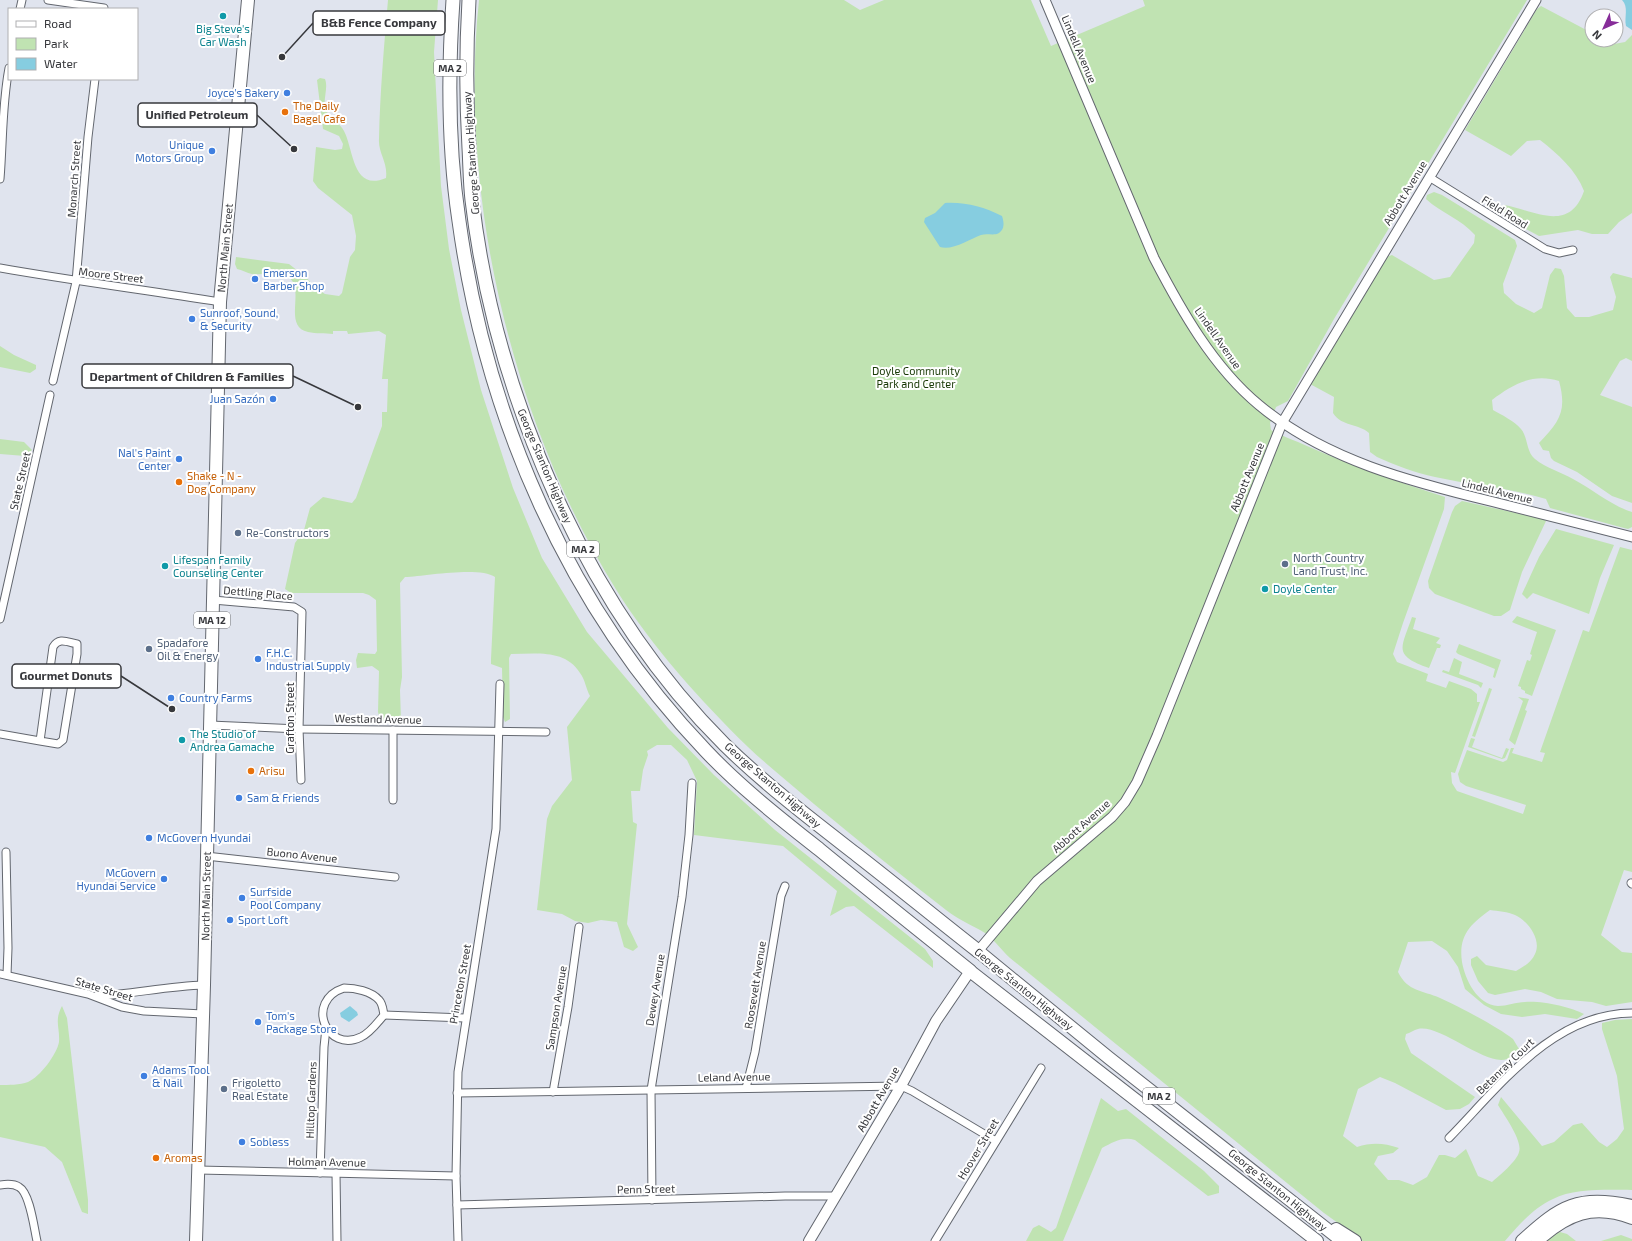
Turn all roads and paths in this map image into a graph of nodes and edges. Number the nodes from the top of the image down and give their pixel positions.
1 (48, 0) edge
2 (106, 0) edge
3 (248, 0) edge
4 (453, 0) edge
5 (469, 0) edge
6 (1045, 0) edge
7 (1536, 0) edge
8 (104, 8) edge
9 (8, 73) edge
10 (95, 80) edge
11 (1429, 177) junction
12 (0, 178) edge
13 (1574, 250) dead end
14 (0, 268) edge
15 (76, 282) junction
16 (220, 302) junction
17 (54, 381) dead end
18 (50, 395) dead end
19 (1282, 423) junction
20 (1632, 536) edge
21 (213, 600) junction
22 (300, 610) joint
23 (0, 619) edge
24 (500, 684) dead end
25 (210, 725) junction
26 (299, 728) junction
27 (393, 730) junction
28 (498, 732) junction
29 (546, 732) dead end
30 (0, 734) edge
31 (40, 742) junction
32 (301, 780) dead end
33 (692, 784) dead end
34 (394, 800) dead end
35 (6, 852) dead end
36 (206, 856) junction
37 (395, 877) dead end
38 (785, 886) dead end
39 (579, 927) dead end
40 (978, 951) junction
41 (970, 971) junction
42 (3, 975) edge
43 (204, 985) junction
44 (94, 997) junction
45 (1632, 1012) edge
46 (203, 1014) junction
47 (384, 1015) junction
48 (465, 1018) junction
49 (326, 1028) junction
50 (1041, 1068) dead end
51 (901, 1086) junction
52 (746, 1088) junction
53 (651, 1090) junction
54 (554, 1092) junction
55 (457, 1093) junction
56 (1449, 1138) dead end
57 (996, 1141) junction
58 (198, 1170) junction
59 (320, 1173) junction
60 (336, 1174) junction
61 (456, 1176) junction
62 (0, 1185) edge
63 (1280, 1192) junction
64 (835, 1196) junction
65 (652, 1200) junction
66 (457, 1205) junction
67 (1632, 1206) edge
68 (1632, 1218) edge
69 (37, 1241) edge
70 (196, 1241) edge
71 (337, 1241) edge
72 (458, 1241) edge
73 (809, 1241) edge
74 (935, 1241) edge
75 (1318, 1241) edge
76 (1342, 1241) edge
77 (1355, 1241) edge
78 (1522, 1241) edge
79 (1537, 1241) edge

1 - 8 street
2 - 8 street
3 - 16 highway, North Main Street / MA 12
4 - 41 highway, George Stanton Highway / MA 2
5 - 40 highway, George Stanton Highway / MA 2
6 - 19 street, Lindell Avenue
7 - 11 street, Abbott Avenue
9 - 12 street
10 - 15 street, Monarch Street
11 - 13 street, Field Road
11 - 19 street, Abbott Avenue
14 - 15 street, Moore Street
15 - 16 street, Moore Street
15 - 17 street
16 - 21 highway, North Main Street / MA 12
18 - 23 street, State Street
19 - 20 street, Lindell Avenue
19 - 40 street, Abbott Avenue
21 - 22 street, Dettling Place
21 - 25 highway, North Main Street / MA 12
22 - 26 street, Grafton Street
24 - 28 street, Princeton Street
25 - 26 street, Westland Avenue
25 - 36 highway, North Main Street / MA 12
26 - 27 street, Westland Avenue
26 - 32 street, Grafton Street
27 - 28 street, Westland Avenue
27 - 34 street
28 - 29 street, Westland Avenue
28 - 48 street, Princeton Street
30 - 31 street
31 - 31 street
33 - 53 street, Dewey Avenue
35 - 42 street
36 - 37 street, Buono Avenue
36 - 43 highway, North Main Street / MA 12
38 - 52 street, Roosevelt Avenue
39 - 54 street, Sampson Avenue
40 - 63 highway, George Stanton Highway / MA 2
41 - 51 main road, Abbott Avenue
41 - 75 highway, George Stanton Highway / MA 2
42 - 44 street, State Street
43 - 44 street
43 - 46 highway, North Main Street / MA 12
44 - 46 street, State Street
45 - 56 street, Betanray Court
46 - 58 highway, North Main Street / MA 12
47 - 48 street
47 - 49 street
47 - 49 street
48 - 55 street, Princeton Street
49 - 59 street, Hilltop Gardens
50 - 57 street, Hoover Street
51 - 52 street, Leland Avenue
51 - 57 street, Leland Avenue
51 - 64 main road, Abbott Avenue
52 - 53 street, Leland Avenue
53 - 54 street, Leland Avenue
53 - 65 street, Dewey Avenue
54 - 55 street, Leland Avenue
55 - 61 street, Princeton Street
57 - 74 street, Hoover Street
58 - 59 street, Holman Avenue
58 - 70 highway, North Main Street / MA 12
59 - 60 street, Holman Avenue
60 - 61 street, Holman Avenue
60 - 71 street
61 - 66 street, Princeton Street
62 - 69 street
63 - 76 highway, George Stanton Highway / MA 2
63 - 77 highway
64 - 65 street, Penn Street
64 - 73 main road, Abbott Avenue
65 - 66 street, Penn Street
66 - 72 street, Princeton Street
67 - 78 highway
68 - 79 highway

